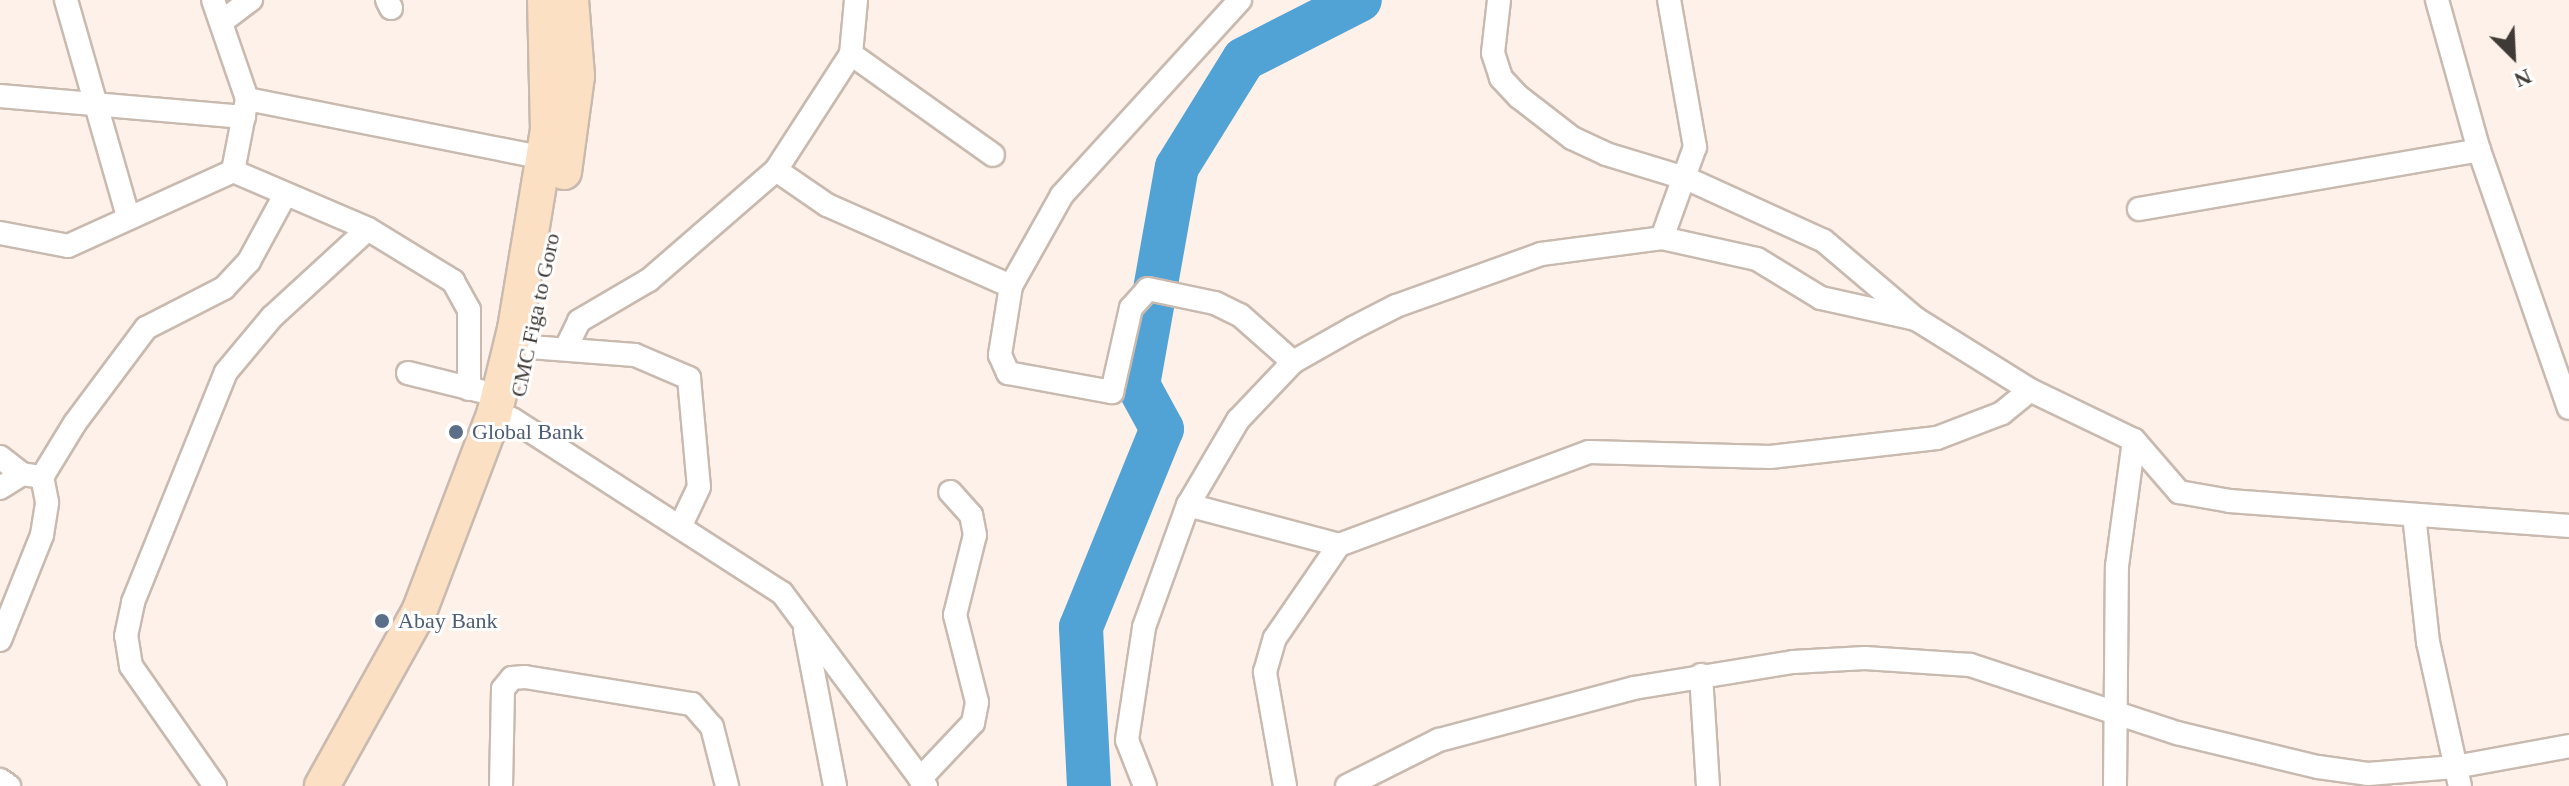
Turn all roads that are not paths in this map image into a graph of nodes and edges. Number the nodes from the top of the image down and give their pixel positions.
1 (66, 0) edge
2 (213, 0) edge
3 (251, 0) edge
4 (545, 0) edge
5 (571, 0) edge
6 (856, 0) edge
7 (1240, 0) edge
8 (1499, 0) edge
9 (1669, 0) edge
10 (2437, 0) edge
11 (224, 20) junction
12 (851, 54) junction
13 (0, 96) edge
14 (93, 100) junction
15 (245, 108) junction
16 (2479, 150) junction
17 (993, 155) dead end
18 (544, 158) junction
19 (776, 170) junction
20 (233, 171) junction
21 (1688, 179) junction
22 (285, 195) junction
23 (2139, 209) dead end
24 (128, 216) junction
25 (368, 229) junction
26 (0, 233) edge
27 (1662, 238) junction
28 (1011, 286) junction
29 (1916, 319) junction
30 (522, 338) junction
31 (566, 348) junction
32 (1293, 362) junction
33 (2562, 365) edge
34 (408, 373) dead end
35 (2030, 390) junction
36 (493, 404) junction
37 (2569, 408) edge
38 (2134, 440) junction
39 (0, 457) edge
40 (32, 475) junction
41 (0, 488) edge
42 (950, 492) dead end
43 (1188, 505) junction
44 (2414, 515) junction
45 (2569, 526) edge
46 (680, 527) junction
47 (1339, 545) junction
48 (803, 621) junction
49 (0, 640) edge
50 (1701, 675) junction
51 (2119, 713) junction
52 (2569, 746) edge
53 (2317, 777) edge
54 (2458, 777) edge
55 (0, 780) edge
56 (923, 782) edge
57 (9, 786) edge
58 (215, 786) edge
59 (322, 786) edge
60 (346, 786) edge
61 (501, 786) edge
62 (727, 786) edge
63 (835, 786) edge
64 (1145, 786) edge
65 (1285, 786) edge
66 (1347, 786) edge
67 (1708, 786) edge
68 (2115, 786) edge

1 - 14 street
2 - 11 street
3 - 11 street
4 - 18 main road
5 - 30 main road, CMC Figa to Goro
6 - 12 street
7 - 28 street
8 - 21 street
9 - 21 street
10 - 16 street
11 - 15 street
12 - 17 street
12 - 19 street
13 - 14 street
14 - 15 street
14 - 24 street
15 - 18 street
15 - 20 street
16 - 23 street
16 - 33 street
18 - 30 main road
19 - 28 street
19 - 31 street
20 - 22 street
20 - 24 street
21 - 27 street
21 - 29 street
22 - 25 street
22 - 40 street
24 - 26 street
25 - 36 street
25 - 58 street
27 - 29 street
27 - 32 street
28 - 32 street
29 - 35 street
30 - 31 street
30 - 36 main road, CMC Figa to Goro
31 - 46 street
32 - 43 street
33 - 37 street
34 - 36 street
35 - 38 street
35 - 47 street
36 - 46 street
36 - 59 main road
36 - 60 main road, CMC Figa to Goro
38 - 44 street
38 - 51 street
39 - 40 street
40 - 41 street
40 - 49 street
42 - 56 street
43 - 47 street
43 - 64 street
44 - 45 street
44 - 54 street
46 - 48 street
47 - 65 street
48 - 56 street
48 - 63 street
50 - 51 street
50 - 66 street
50 - 67 street
51 - 53 street
51 - 68 street
52 - 54 street
53 - 54 street
55 - 57 street
61 - 62 street

